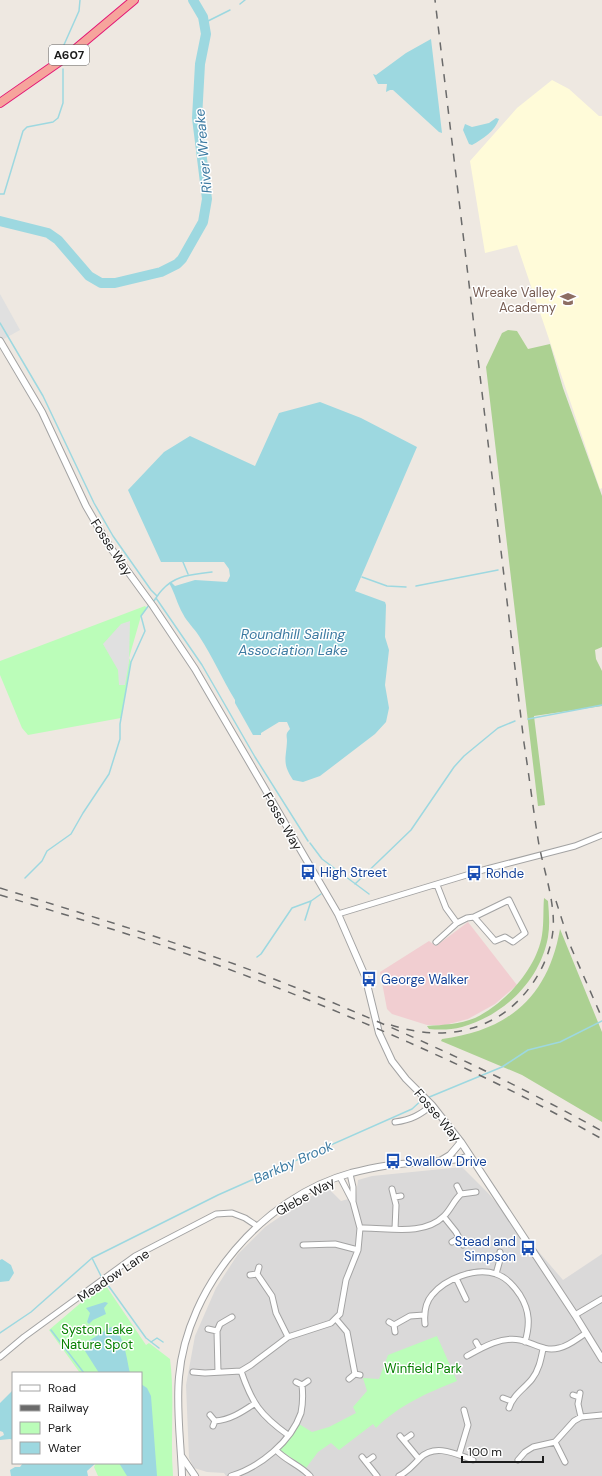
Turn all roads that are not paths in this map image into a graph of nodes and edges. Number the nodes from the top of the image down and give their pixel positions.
1 (134, 0) edge
2 (0, 103) edge
3 (0, 341) edge
4 (602, 835) edge
5 (436, 885) junction
6 (338, 914) junction
7 (474, 917) junction
8 (457, 923) junction
9 (436, 942) dead end
10 (430, 1103) junction
11 (395, 1122) dead end
12 (461, 1142) junction
13 (470, 1156) junction
14 (440, 1161) junction
15 (350, 1174) junction
16 (340, 1177) junction
17 (457, 1186) dead end
18 (392, 1189) dead end
19 (476, 1192) dead end
20 (461, 1194) junction
21 (401, 1196) dead end
22 (395, 1197) junction
23 (353, 1202) junction
24 (444, 1217) junction
25 (257, 1226) junction
26 (360, 1228) junction
27 (395, 1229) junction
28 (459, 1238) junction
29 (452, 1242) dead end
30 (303, 1245) dead end
31 (462, 1245) dead end
32 (358, 1250) junction
33 (500, 1252) dead end
34 (259, 1267) dead end
35 (257, 1274) junction
36 (496, 1274) junction
37 (250, 1275) dead end
38 (456, 1278) junction
39 (466, 1299) dead end
40 (602, 1299) edge
41 (424, 1315) junction
42 (575, 1315) junction
43 (232, 1317) dead end
44 (336, 1319) junction
45 (425, 1324) dead end
46 (208, 1328) dead end
47 (217, 1331) junction
48 (395, 1332) dead end
49 (586, 1333) junction
50 (288, 1337) junction
51 (476, 1342) dead end
52 (525, 1342) junction
53 (480, 1349) junction
54 (543, 1349) junction
55 (467, 1356) dead end
56 (0, 1357) edge
57 (602, 1359) edge
58 (241, 1371) junction
59 (193, 1372) dead end
60 (218, 1372) junction
61 (349, 1379) dead end
62 (308, 1381) dead end
63 (296, 1382) dead end
64 (302, 1385) junction
65 (573, 1395) dead end
66 (503, 1398) dead end
67 (511, 1401) junction
68 (254, 1404) junction
69 (508, 1408) dead end
70 (464, 1410) dead end
71 (473, 1413) dead end
72 (210, 1415) dead end
73 (602, 1415) edge
74 (467, 1416) junction
75 (581, 1417) junction
76 (215, 1421) junction
77 (213, 1426) dead end
78 (288, 1435) junction
79 (411, 1435) dead end
80 (555, 1442) junction
81 (276, 1450) junction
82 (459, 1455) junction
83 (181, 1456) junction
84 (362, 1457) dead end
85 (373, 1457) dead end
86 (419, 1459) junction
87 (473, 1460) dead end
88 (518, 1460) dead end
89 (366, 1462) junction
90 (564, 1462) dead end
91 (182, 1476) edge
92 (195, 1476) edge
93 (231, 1476) edge
94 (310, 1476) edge
95 (377, 1476) edge
96 (399, 1476) edge

1 - 2 highway, A607
3 - 6 street, Fosse Way
4 - 5 street
5 - 6 street
5 - 8 street
6 - 10 street, Fosse Way
7 - 7 street
7 - 8 street
8 - 9 street
10 - 11 street
10 - 12 street, Fosse Way
12 - 13 street, Fosse Way
12 - 14 street
13 - 14 street, Glebe Way
13 - 42 street, Fosse Way
14 - 15 street, Glebe Way
15 - 16 street, Glebe Way
15 - 23 street
16 - 23 street
16 - 25 street, Glebe Way
17 - 20 street
18 - 22 street
19 - 20 street
20 - 24 street
21 - 22 street
22 - 27 street
23 - 26 street
24 - 27 street
24 - 28 street
25 - 56 street, Meadow Lane
25 - 83 street, Glebe Way
26 - 27 street
26 - 32 street
28 - 29 street
28 - 31 street
30 - 32 street
32 - 44 street
33 - 36 street
34 - 35 street
35 - 37 street
35 - 50 street
36 - 38 street
36 - 52 street
38 - 39 street
38 - 41 street
40 - 42 street
41 - 45 street
41 - 48 street
42 - 49 street, Fosse Way
43 - 47 street
44 - 50 street
44 - 61 street
46 - 47 street
47 - 60 street
49 - 54 street
49 - 57 street, Fosse Way
50 - 58 street
51 - 53 street
52 - 53 street
52 - 54 street
53 - 55 street
54 - 67 street
58 - 60 street
58 - 68 street
59 - 60 street
62 - 64 street
63 - 64 street
64 - 78 street
65 - 75 street
66 - 67 street
67 - 69 street
68 - 76 street
68 - 78 street
70 - 74 street
71 - 74 street
72 - 76 street
73 - 75 street
74 - 82 street
75 - 80 street
76 - 77 street
78 - 81 street
79 - 86 street
80 - 88 street
80 - 90 street
81 - 93 street
81 - 94 street
82 - 86 street
82 - 87 street
83 - 91 street, Glebe Way
83 - 92 street
84 - 89 street
85 - 89 street
86 - 96 street
89 - 95 street

